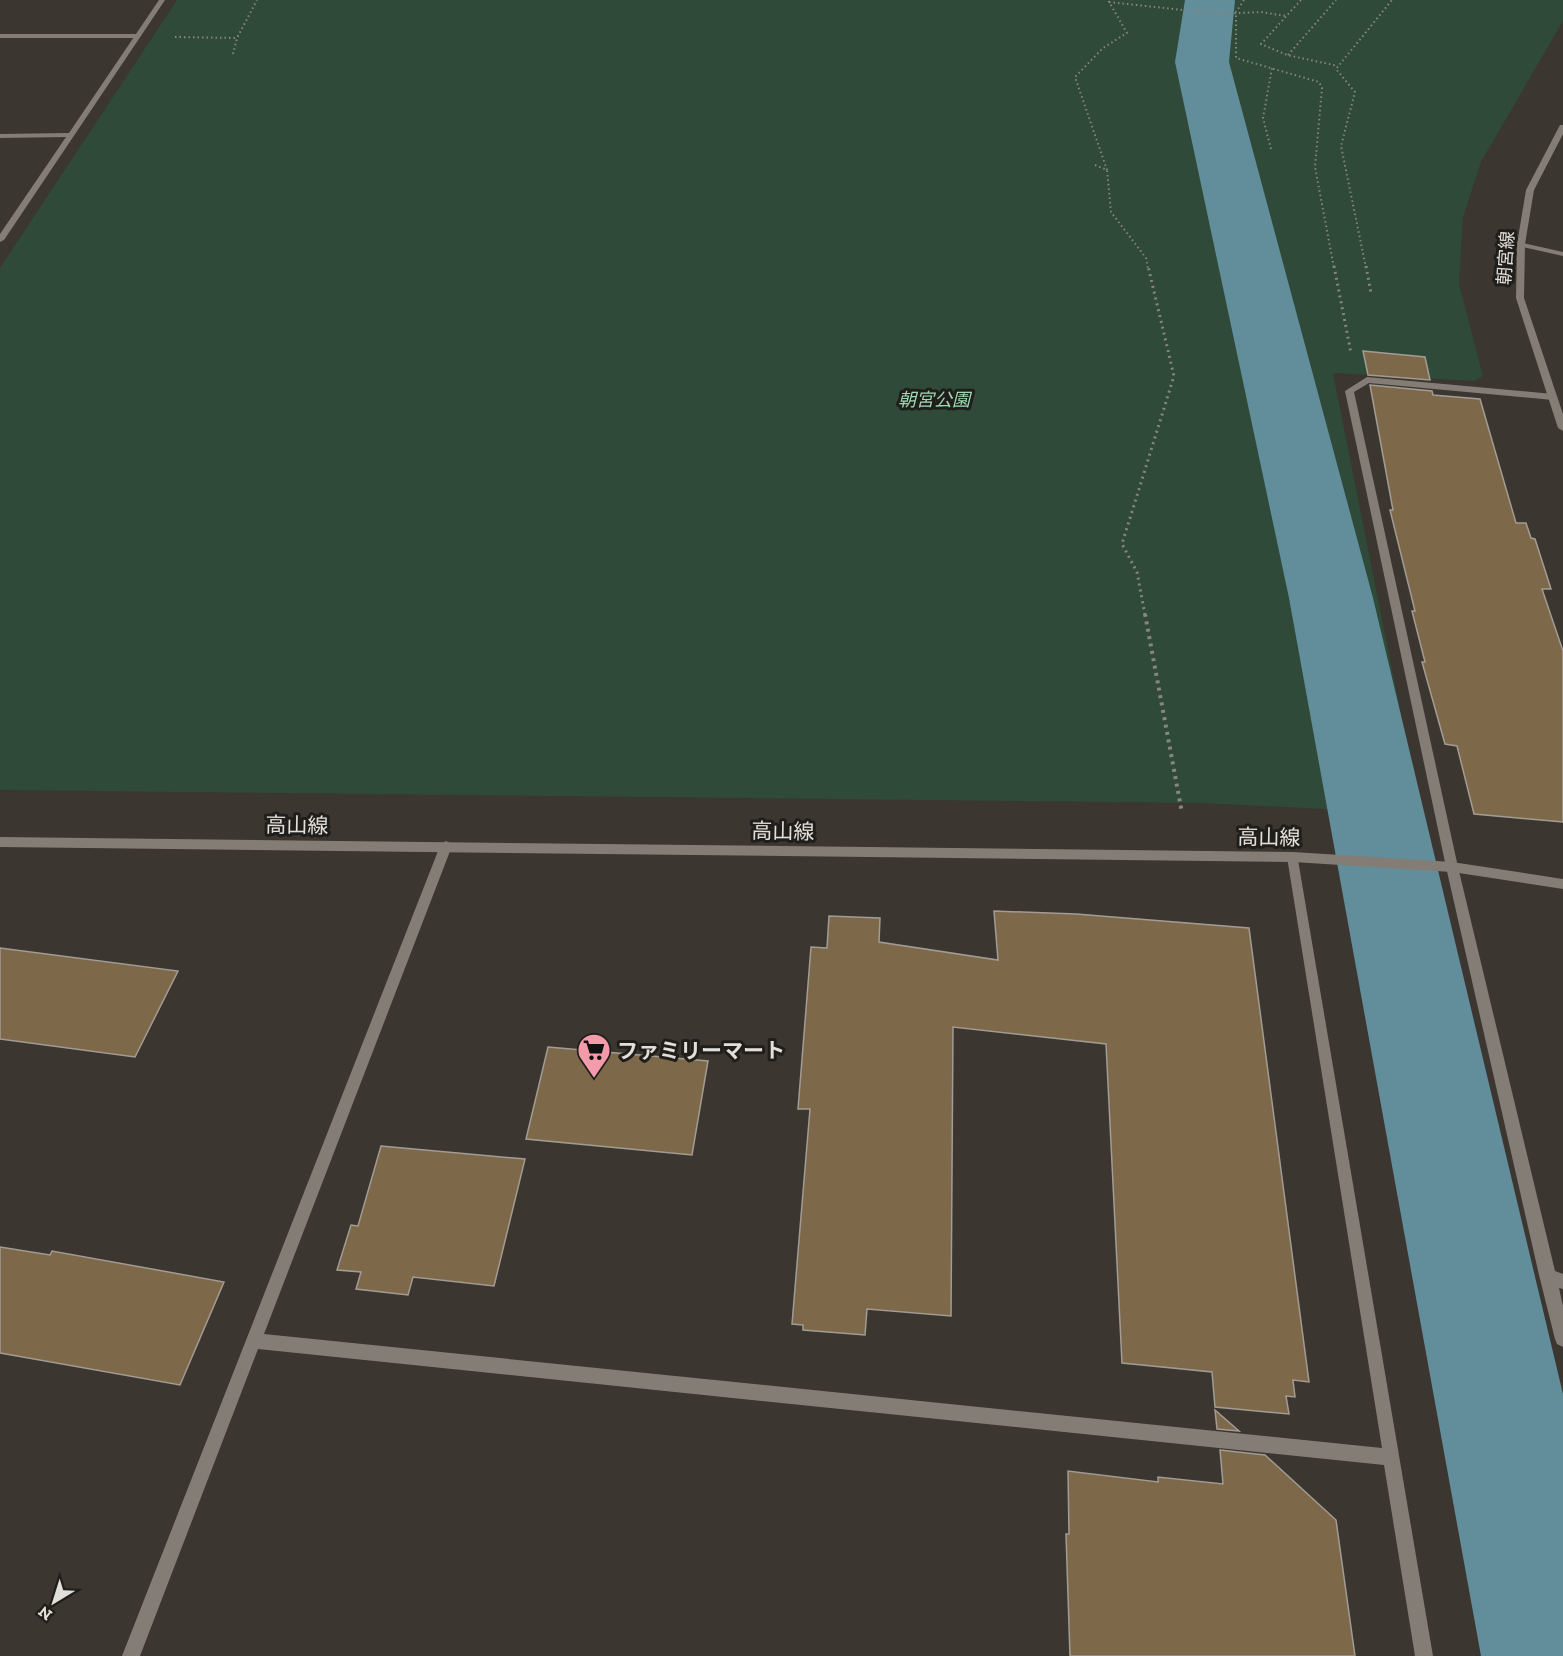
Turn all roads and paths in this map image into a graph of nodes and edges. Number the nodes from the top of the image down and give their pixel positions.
1 (162, 0) edge
2 (257, 0) edge
3 (1244, 0) edge
4 (1301, 0) edge
5 (1336, 0) edge
6 (1392, 0) edge
7 (1109, 1) edge
8 (1236, 12) junction
9 (1286, 16) junction
10 (0, 36) edge
11 (137, 36) junction
12 (237, 38) junction
13 (233, 54) dead end
14 (1287, 55) junction
15 (1338, 66) junction
16 (1272, 68) junction
17 (1563, 127) edge
18 (70, 135) junction
19 (0, 136) edge
20 (1271, 149) dead end
21 (1095, 165) dead end
22 (1107, 170) junction
23 (0, 240) edge
24 (1521, 244) junction
25 (1563, 254) edge
26 (1371, 293) dead end
27 (1352, 357) dead end
28 (1553, 397) junction
29 (1563, 428) edge
30 (1182, 813) dead end
31 (0, 842) edge
32 (446, 846) junction
33 (1293, 857) junction
34 (1452, 867) junction
35 (1563, 884) edge
36 (1547, 1275) junction
37 (1563, 1282) edge
38 (1563, 1340) edge
39 (252, 1341) junction
40 (1390, 1457) junction
41 (131, 1656) edge
42 (1424, 1656) edge

1 - 11 street
2 - 12 path
3 - 8 path
4 - 9 path
5 - 14 path
6 - 15 path
7 - 8 path
7 - 22 path
8 - 9 path
8 - 16 path
9 - 14 path
10 - 11 street
11 - 12 path
11 - 18 street
12 - 13 path
14 - 15 path
15 - 26 path
16 - 20 path
16 - 27 path
17 - 24 street, 朝宮線
18 - 19 street
18 - 23 street
21 - 22 path
22 - 30 path
24 - 25 street
24 - 28 street, 朝宮線
28 - 29 street, 朝宮線
28 - 34 street
31 - 32 street, 高山線
32 - 33 street, 高山線
32 - 39 street
33 - 34 street, 高山線
33 - 40 street
34 - 35 street, 高山線
34 - 36 street
36 - 37 street
36 - 38 street
39 - 40 street
39 - 41 street
40 - 42 street

